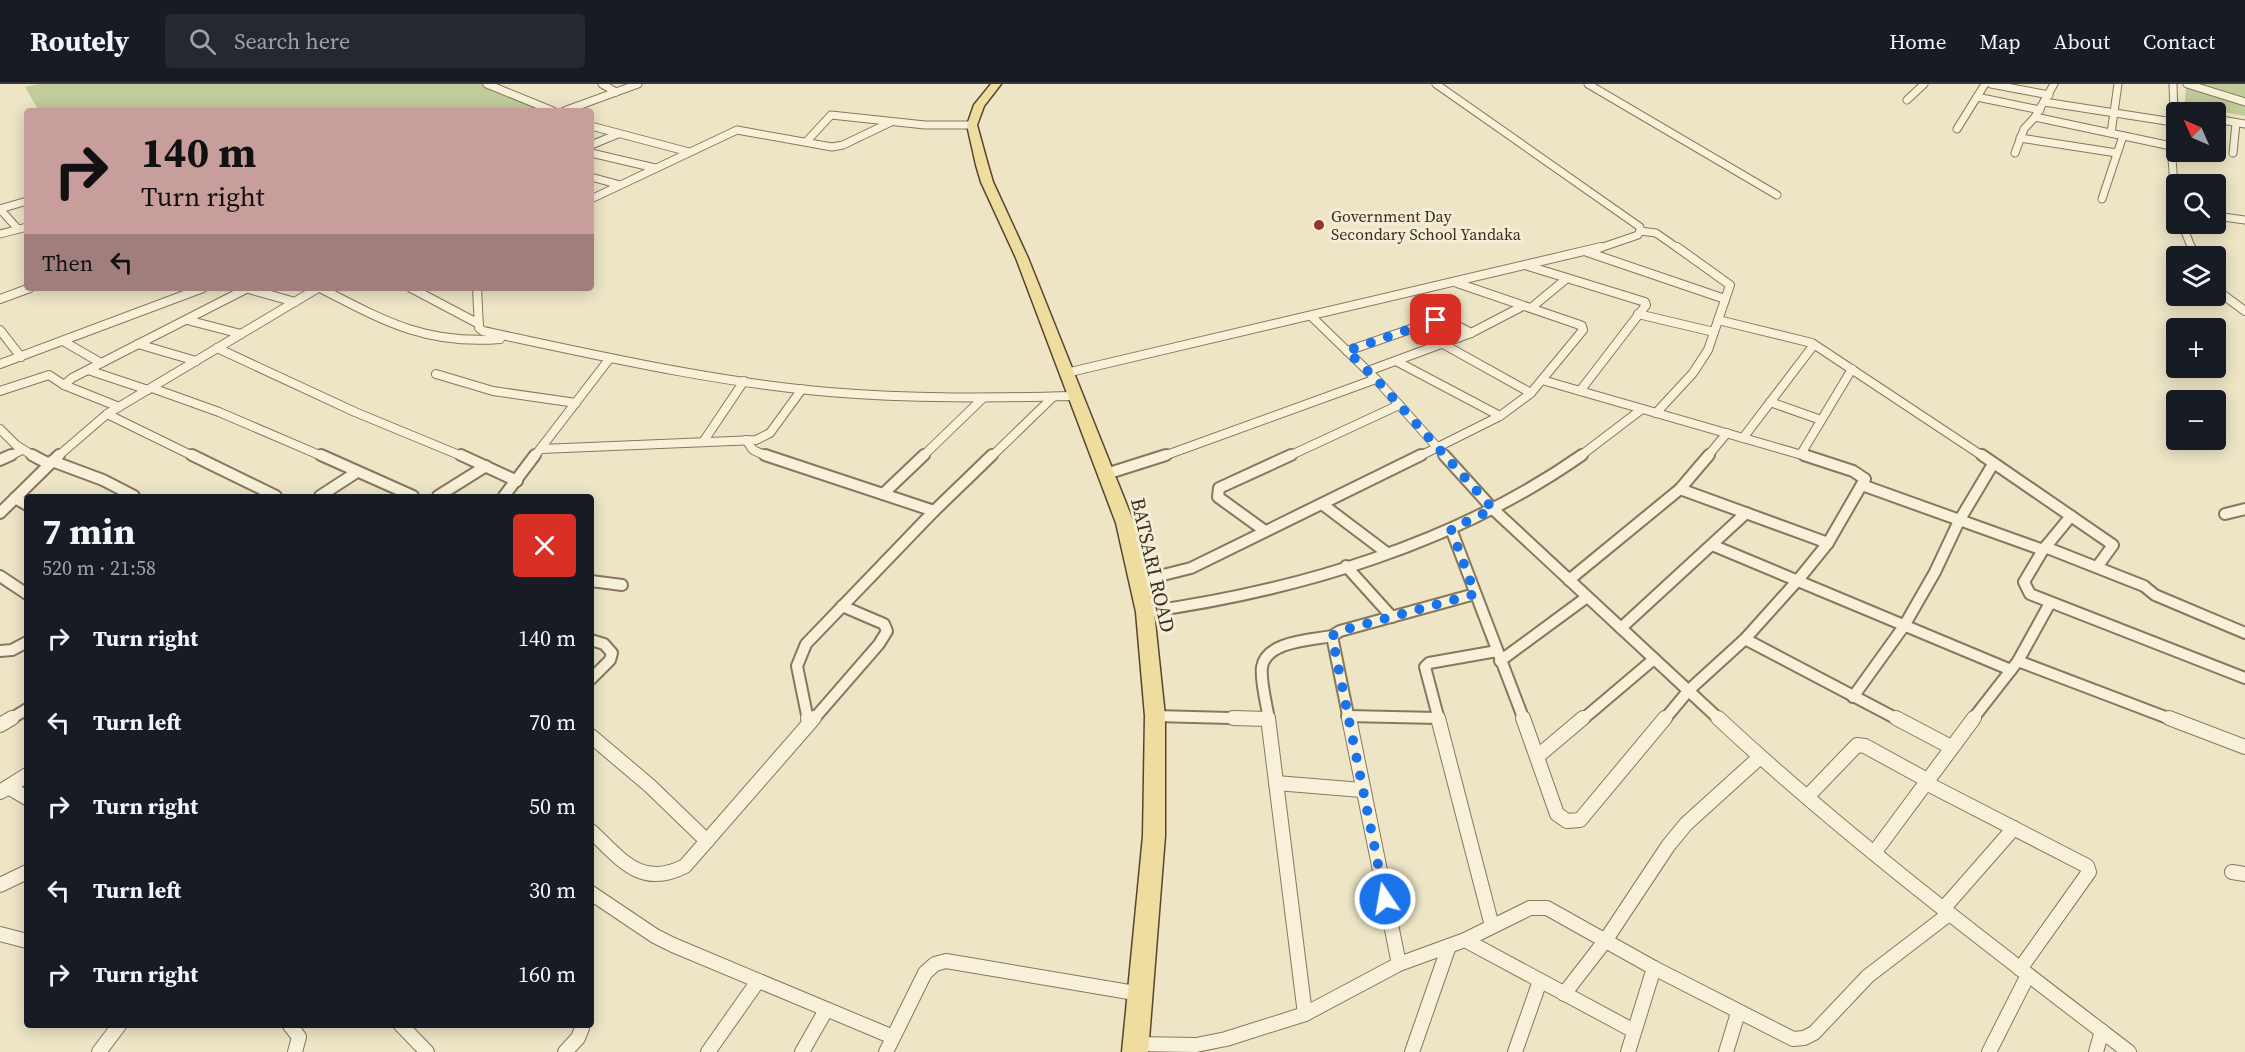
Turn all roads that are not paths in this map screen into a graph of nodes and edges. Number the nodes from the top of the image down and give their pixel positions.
1 (487, 84) edge
2 (602, 84) edge
3 (638, 84) edge
4 (996, 84) edge
5 (1436, 84) edge
6 (1588, 84) edge
7 (1924, 84) edge
8 (1985, 84) edge
9 (1991, 84) edge
10 (2054, 84) edge
11 (2118, 84) edge
12 (2173, 84) edge
13 (2187, 84) edge
14 (616, 92) junction
15 (2049, 95) junction
16 (1977, 97) junction
17 (1907, 100) dead end
18 (2044, 102) junction
19 (2175, 102) edge
20 (2245, 102) edge
21 (546, 108) edge
22 (572, 108) edge
23 (2040, 110) junction
24 (2112, 114) junction
25 (2036, 117) junction
26 (2166, 121) edge
27 (2226, 121) edge
28 (891, 122) junction
29 (2236, 123) junction
30 (2245, 124) edge
31 (972, 125) junction
32 (594, 127) edge
33 (1957, 129) dead end
34 (2111, 133) junction
35 (619, 134) junction
36 (2123, 136) junction
37 (2020, 138) junction
38 (806, 142) junction
39 (594, 144) edge
40 (2166, 145) edge
41 (689, 152) junction
42 (2015, 153) dead end
43 (2117, 153) junction
44 (2233, 153) dead end
45 (594, 154) edge
46 (655, 168) junction
47 (594, 178) edge
48 (620, 185) junction
49 (594, 190) edge
50 (604, 193) junction
51 (1777, 195) dead end
52 (594, 198) edge
53 (2102, 199) dead end
54 (24, 202) edge
55 (2226, 217) edge
56 (2245, 220) edge
57 (24, 228) edge
58 (18, 229) junction
59 (1640, 231) junction
60 (0, 234) edge
61 (1587, 252) junction
62 (1527, 266) junction
63 (1566, 279) junction
64 (1456, 283) junction
65 (0, 289) edge
66 (24, 290) edge
67 (195, 291) edge
68 (240, 291) edge
69 (256, 291) edge
70 (314, 291) edge
71 (325, 291) edge
72 (417, 291) edge
73 (477, 291) edge
74 (16, 293) junction
75 (2226, 297) edge
76 (0, 298) edge
77 (1725, 299) junction
78 (295, 302) junction
79 (1527, 307) junction
80 (2245, 311) edge
81 (1638, 314) junction
82 (1312, 316) junction
83 (187, 320) junction
84 (1718, 320) junction
85 (479, 324) junction
86 (0, 330) edge
87 (1471, 333) junction
88 (1714, 333) junction
89 (242, 334) junction
90 (508, 338) junction
91 (63, 341) junction
92 (138, 344) junction
93 (1443, 344) junction
94 (1813, 346) junction
95 (217, 348) junction
96 (1347, 351) junction
97 (21, 357) junction
98 (610, 358) junction
99 (196, 361) junction
100 (1396, 361) junction
101 (101, 363) junction
102 (0, 364) edge
103 (1852, 369) junction
104 (88, 370) junction
105 (1066, 373) junction
106 (436, 374) dead end
107 (1372, 375) junction
108 (1542, 380) junction
109 (744, 381) junction
110 (64, 385) junction
111 (150, 389) junction
112 (802, 389) junction
113 (0, 391) edge
114 (1580, 391) junction
115 (1532, 393) junction
116 (1075, 396) junction
117 (1053, 397) junction
118 (983, 398) junction
119 (1770, 402) junction
120 (576, 403) junction
121 (1399, 405) junction
122 (119, 407) junction
123 (1642, 409) junction
124 (1656, 413) junction
125 (107, 414) junction
126 (1500, 416) junction
127 (1821, 420) junction
128 (0, 429) edge
129 (1727, 433) junction
130 (1743, 438) junction
131 (746, 440) junction
132 (703, 442) junction
133 (1436, 447) junction
134 (541, 449) junction
135 (22, 450) junction
136 (1801, 454) junction
137 (0, 460) edge
138 (51, 463) junction
139 (1993, 464) junction
140 (486, 466) junction
141 (357, 472) junction
142 (1107, 474) junction
143 (517, 481) junction
144 (1862, 485) junction
145 (1680, 489) junction
146 (130, 494) edge
147 (272, 494) edge
148 (323, 494) edge
149 (408, 494) edge
150 (441, 494) edge
151 (506, 494) edge
152 (882, 494) junction
153 (15, 498) junction
154 (24, 503) edge
155 (1322, 504) junction
156 (1493, 509) junction
157 (2245, 509) edge
158 (934, 512) junction
159 (0, 513) edge
160 (1746, 513) junction
161 (2225, 514) dead end
162 (2071, 516) junction
163 (1959, 521) junction
164 (1451, 529) junction
165 (1265, 531) junction
166 (1828, 543) junction
167 (1712, 544) junction
168 (2044, 549) junction
169 (1387, 553) junction
170 (1346, 566) junction
171 (2097, 567) junction
172 (0, 576) edge
173 (1569, 580) junction
174 (1798, 580) junction
175 (594, 581) edge
176 (1139, 581) junction
177 (622, 585) dead end
178 (24, 592) edge
179 (1475, 594) junction
180 (1587, 597) junction
181 (2050, 603) junction
182 (842, 606) junction
183 (1145, 612) junction
184 (1392, 617) junction
185 (1904, 626) junction
186 (1621, 628) junction
187 (2245, 633) edge
188 (1332, 636) junction
189 (1746, 639) junction
190 (594, 641) edge
191 (24, 644) edge
192 (0, 651) edge
193 (1499, 656) junction
194 (1654, 659) junction
195 (2015, 666) junction
196 (594, 676) edge
197 (2245, 678) edge
198 (1689, 690) junction
199 (1853, 697) junction
200 (24, 711) edge
201 (1155, 716) junction
202 (1347, 716) junction
203 (1268, 718) junction
204 (1438, 718) junction
205 (809, 723) junction
206 (0, 725) edge
207 (594, 739) edge
208 (2241, 744) edge
209 (1951, 747) junction
210 (1538, 756) junction
211 (1760, 757) junction
212 (24, 777) edge
213 (1927, 781) junction
214 (1276, 783) junction
215 (4, 789) edge
216 (1362, 790) junction
217 (24, 797) edge
218 (1807, 797) junction
219 (2014, 828) junction
220 (594, 834) edge
221 (707, 841) junction
222 (1874, 853) junction
223 (24, 873) edge
224 (0, 885) edge
225 (594, 895) edge
226 (1946, 912) junction
227 (1492, 926) junction
228 (0, 934) edge
229 (24, 940) edge
230 (1465, 940) junction
231 (1605, 941) junction
232 (1449, 946) junction
233 (1399, 964) junction
234 (1654, 968) junction
235 (2024, 972) junction
236 (758, 981) junction
237 (1540, 981) junction
238 (1141, 994) junction
239 (1564, 994) junction
240 (826, 1010) junction
241 (1738, 1013) junction
242 (1305, 1014) junction
243 (117, 1028) edge
244 (292, 1028) edge
245 (404, 1028) edge
246 (582, 1028) edge
247 (1634, 1031) junction
248 (2102, 1032) junction
249 (891, 1048) edge
250 (1135, 1048) edge
251 (99, 1052) edge
252 (295, 1052) edge
253 (427, 1052) edge
254 (565, 1052) edge
255 (708, 1052) edge
256 (802, 1052) edge
257 (1412, 1052) edge
258 (1515, 1052) edge
259 (1628, 1052) edge
260 (1726, 1052) edge
261 (1989, 1052) edge
262 (2096, 1052) edge
263 (2129, 1052) edge

1 - 21 street
2 - 14 street
3 - 14 street
4 - 31 main road
5 - 59 street
6 - 51 street
7 - 17 street
8 - 16 street
9 - 15 street
10 - 15 street
11 - 24 street
12 - 19 street
13 - 20 street
14 - 22 street
15 - 18 street
16 - 23 street
16 - 33 street
18 - 23 street
18 - 24 street
23 - 25 street
24 - 26 street
24 - 34 street
25 - 34 street
25 - 37 street
27 - 29 street
28 - 31 street
28 - 38 street
28 - 38 street
29 - 30 street
29 - 44 street
31 - 105 main road, BATSARI ROAD
32 - 35 street
34 - 36 street
35 - 39 street
35 - 41 street
36 - 40 street
36 - 43 street
37 - 42 street
37 - 43 street
38 - 41 street
41 - 46 street
43 - 53 street
45 - 46 street
46 - 48 street
47 - 48 street
48 - 50 street
49 - 50 street
50 - 52 street
54 - 58 street
55 - 56 street
57 - 58 street
58 - 60 street
59 - 61 street
59 - 77 street
61 - 62 street
61 - 77 street
62 - 63 street
62 - 64 street
63 - 79 street
63 - 81 street
64 - 79 street
64 - 82 street
65 - 74 street
66 - 74 street
67 - 91 street
68 - 83 street
69 - 78 street
70 - 78 street
71 - 90 street
72 - 85 street
73 - 85 street
74 - 76 street
75 - 80 street
77 - 84 street
78 - 89 street
79 - 87 street
79 - 108 street
81 - 88 street
81 - 114 street
82 - 96 street
82 - 105 street
83 - 89 street
83 - 92 street
84 - 88 street
84 - 94 street
85 - 90 street
86 - 97 street
87 - 93 street
87 - 96 street
88 - 124 street
89 - 95 street
90 - 98 street
91 - 97 street
91 - 101 street
92 - 99 street
92 - 101 street
93 - 100 street
93 - 115 street
94 - 103 street
94 - 119 street
95 - 99 street
95 - 140 street
96 - 107 street
97 - 102 street
98 - 109 street
98 - 120 street
99 - 111 street
100 - 107 street
100 - 126 street
101 - 104 street
103 - 127 street
103 - 139 street
104 - 110 street
104 - 111 street
105 - 116 main road, BATSARI ROAD
106 - 120 street
107 - 121 street
107 - 142 street
108 - 114 street
108 - 115 street
109 - 112 street
109 - 132 street
110 - 113 street
110 - 122 street
111 - 122 street
111 - 141 street
112 - 118 street
112 - 131 street
114 - 123 street
115 - 126 street
116 - 117 street
116 - 142 main road, BATSARI ROAD
117 - 118 street
117 - 158 street
118 - 152 street
119 - 127 street
119 - 130 street
120 - 134 street
121 - 133 street
121 - 165 street
122 - 125 street
123 - 124 street
123 - 156 street
124 - 129 street
125 - 138 street
125 - 147 street
126 - 133 street
127 - 136 street
128 - 135 street
129 - 130 street
129 - 145 street
130 - 136 street
131 - 132 street
131 - 152 street
132 - 134 street
133 - 155 street
133 - 156 street
134 - 143 street
135 - 137 street
135 - 138 street
136 - 144 street
138 - 146 street
138 - 153 street
139 - 162 street
139 - 163 street
140 - 143 street
140 - 150 street
141 - 148 street
141 - 149 street
142 - 176 main road, BATSARI ROAD
143 - 151 street
144 - 163 street
144 - 166 street
145 - 160 street
145 - 173 street
152 - 158 street
153 - 154 street
153 - 159 street
155 - 165 street
155 - 169 street
156 - 164 street
156 - 173 street
157 - 161 street
158 - 182 street
160 - 166 street
160 - 167 street
162 - 168 street
162 - 171 street
163 - 168 street
163 - 185 street
164 - 169 street
164 - 179 street
165 - 176 street
166 - 174 street
167 - 174 street
167 - 186 street
168 - 171 street
168 - 181 street
169 - 170 street
170 - 183 street
170 - 184 street
171 - 187 street
172 - 178 street
173 - 180 street
174 - 185 street
174 - 189 street
175 - 177 street
176 - 183 main road, BATSARI ROAD
179 - 184 street
179 - 193 street
180 - 186 street
180 - 193 street
181 - 195 street
181 - 197 street
182 - 205 street
182 - 205 street
183 - 201 main road, BATSARI ROAD
184 - 188 street
185 - 195 street
185 - 199 street
186 - 194 street
188 - 202 street
188 - 203 street
189 - 198 street
189 - 199 street
190 - 196 street
191 - 192 street
193 - 204 street
193 - 210 street
194 - 198 street
194 - 210 street
195 - 208 street
195 - 209 street
198 - 210 street
198 - 211 street
199 - 209 street
200 - 206 street
201 - 203 street
201 - 238 main road, BATSARI ROAD
202 - 204 street
202 - 216 street
203 - 214 street
204 - 227 street
205 - 221 street
207 - 221 street
209 - 213 street
211 - 218 street
211 - 231 street
212 - 215 street
213 - 218 street
213 - 219 street
213 - 222 street
214 - 216 street
214 - 242 street
215 - 217 street
216 - 233 street
218 - 222 street
219 - 226 street
219 - 235 street
220 - 221 street
222 - 226 street
223 - 224 street
225 - 236 street
226 - 235 street
226 - 241 street
227 - 230 street
227 - 231 street
228 - 229 street
230 - 232 street
230 - 237 street
231 - 234 street
231 - 239 street
232 - 233 street
232 - 257 street
233 - 242 street
234 - 241 street
234 - 247 street
235 - 248 street
235 - 261 street
236 - 240 street
236 - 255 street
237 - 239 street
237 - 258 street
238 - 249 street
238 - 250 main road, BATSARI ROAD
239 - 247 street
240 - 249 street
240 - 256 street
241 - 260 street
242 - 250 street
243 - 251 street
244 - 252 street
245 - 253 street
246 - 254 street
247 - 259 street
248 - 262 street
248 - 263 street

